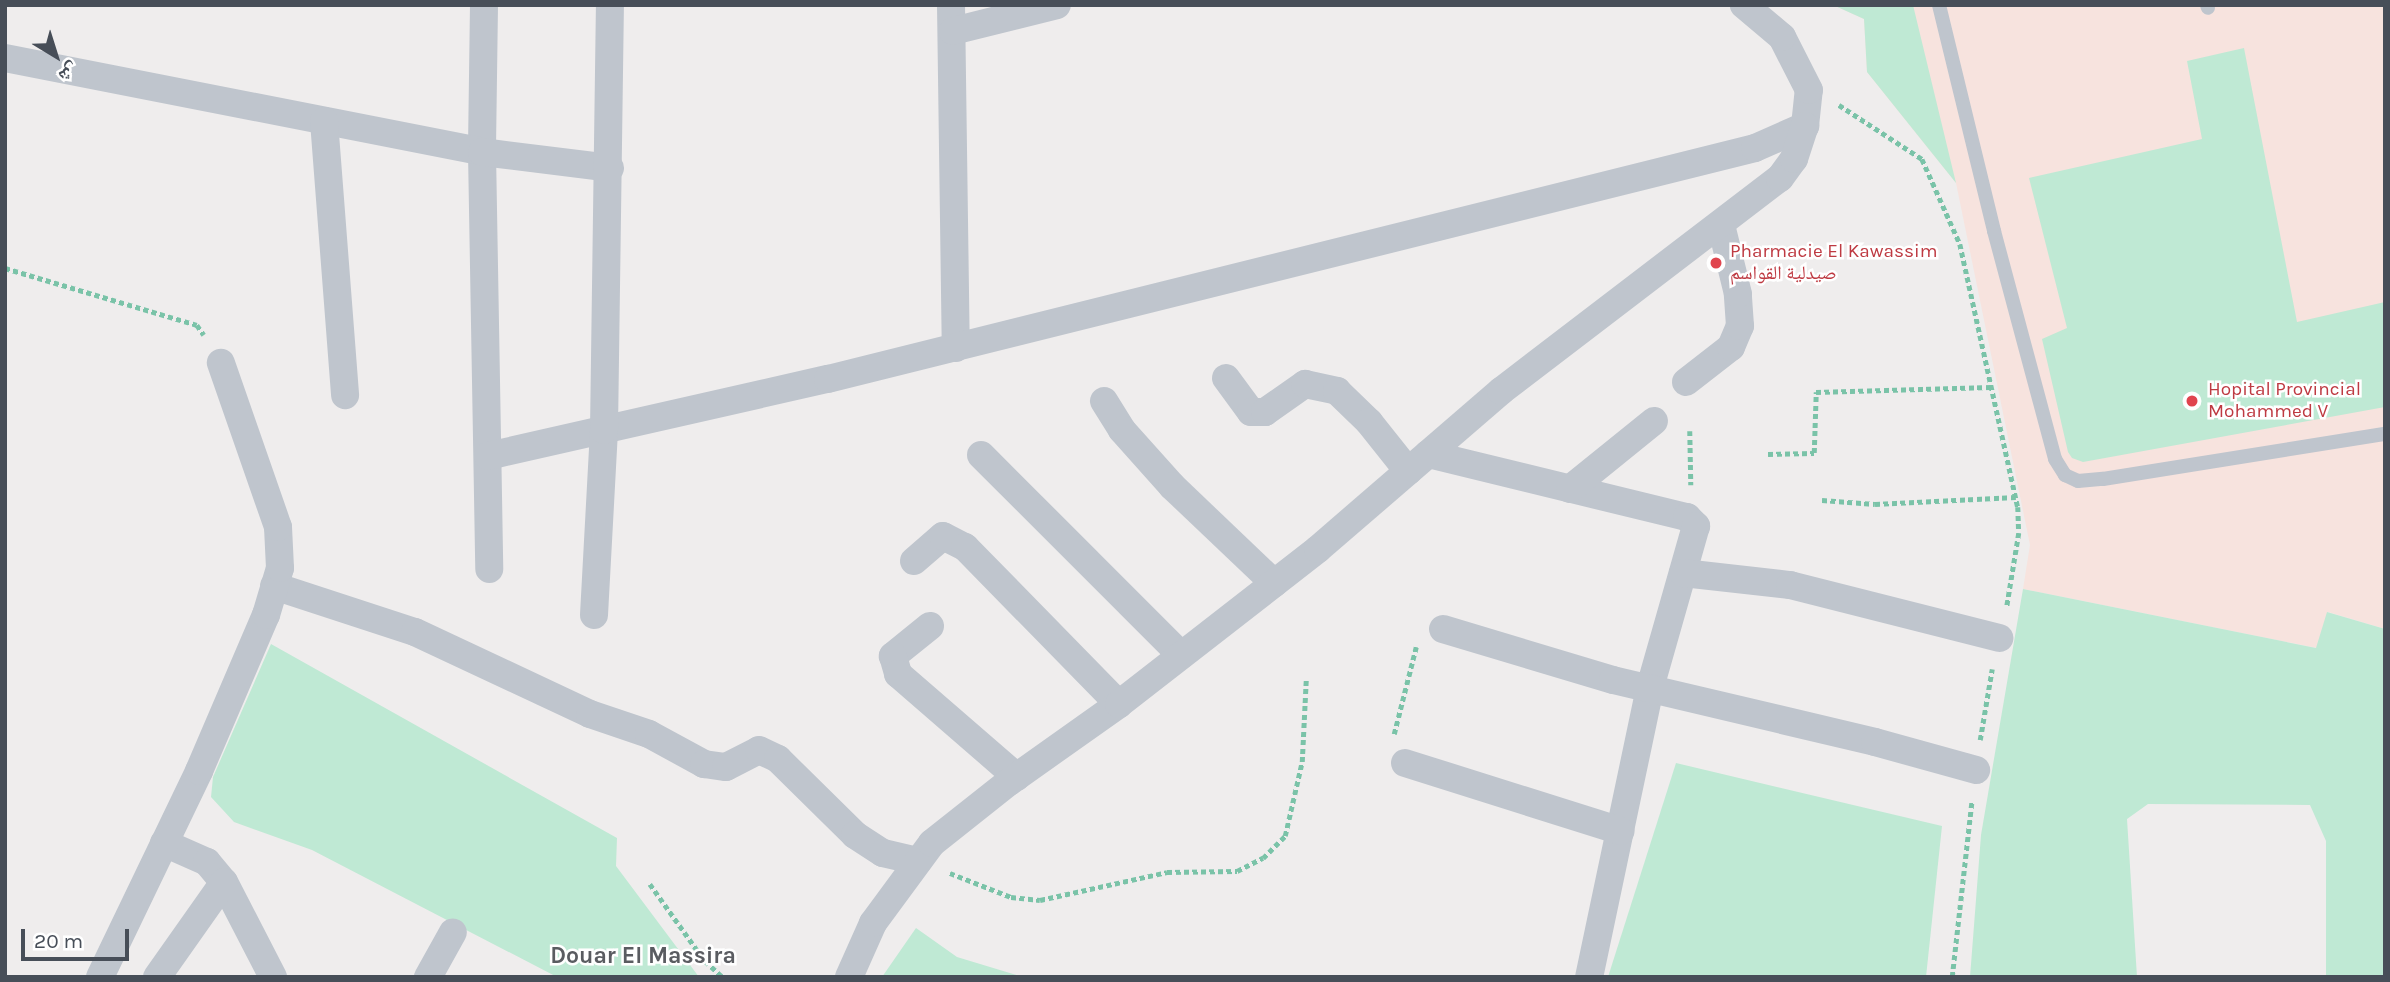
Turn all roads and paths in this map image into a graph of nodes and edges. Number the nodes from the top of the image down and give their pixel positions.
1 (484, 5) edge
2 (610, 5) edge
3 (1057, 5) edge
4 (1744, 5) edge
5 (1939, 5) edge
6 (952, 18) edge
7 (5, 58) edge
8 (1809, 90) junction
9 (324, 121) junction
10 (1805, 126) junction
11 (482, 152) junction
12 (610, 168) junction
13 (1721, 225) junction
14 (5, 268) edge
15 (956, 348) junction
16 (221, 363) joint
17 (1226, 378) dead end
18 (1686, 383) dead end
19 (1991, 387) junction
20 (345, 395) dead end
21 (1104, 401) dead end
22 (1654, 421) dead end
23 (604, 430) junction
24 (1690, 431) dead end
25 (2385, 434) edge
26 (981, 454) dead end
27 (1768, 454) dead end
28 (488, 456) junction
29 (1418, 463) junction
30 (1570, 489) junction
31 (2017, 497) junction
32 (1822, 500) dead end
33 (1688, 517) junction
34 (914, 561) dead end
35 (489, 569) dead end
36 (1683, 573) junction
37 (1274, 583) junction
38 (274, 586) junction
39 (594, 615) dead end
40 (930, 626) dead end
41 (1443, 629) joint
42 (1999, 638) junction
43 (1181, 655) junction
44 (1306, 680) dead end
45 (1650, 688) junction
46 (1119, 704) junction
47 (1405, 763) joint
48 (1976, 770) junction
49 (1017, 777) junction
50 (1621, 831) junction
51 (164, 843) junction
52 (918, 861) junction
53 (224, 882) junction
54 (650, 884) dead end
55 (453, 932) dead end
56 (100, 977) edge
57 (157, 977) edge
58 (273, 977) edge
59 (428, 977) edge
60 (723, 977) edge
61 (849, 977) edge
62 (1589, 977) edge
63 (1952, 977) edge

1 - 11 street
2 - 12 street
3 - 6 street
4 - 8 street
5 - 25 lane
6 - 15 street
7 - 9 street
8 - 10 street
8 - 19 path
9 - 11 street
9 - 20 street
10 - 13 street
10 - 15 street
11 - 12 street
11 - 28 street
12 - 23 street
13 - 18 street
13 - 29 street
14 - 16 path
15 - 23 street
16 - 38 street
17 - 29 street
19 - 27 path
19 - 31 path
21 - 37 street
22 - 30 street
23 - 28 street
23 - 39 street
24 - 33 path
26 - 43 street
28 - 35 street
29 - 30 street
29 - 37 street
30 - 33 street
31 - 32 path
31 - 42 path
33 - 36 street
34 - 46 street
36 - 42 street
36 - 45 street
37 - 43 street
38 - 51 street
38 - 52 street
40 - 49 street
41 - 45 street
41 - 47 path
42 - 48 path
43 - 46 street
44 - 52 path
45 - 48 street
45 - 50 street
46 - 49 street
47 - 50 street
48 - 63 path
49 - 52 street
50 - 62 street
51 - 53 street
51 - 56 street
52 - 61 street
53 - 57 street
53 - 58 street
54 - 60 path
55 - 59 street

